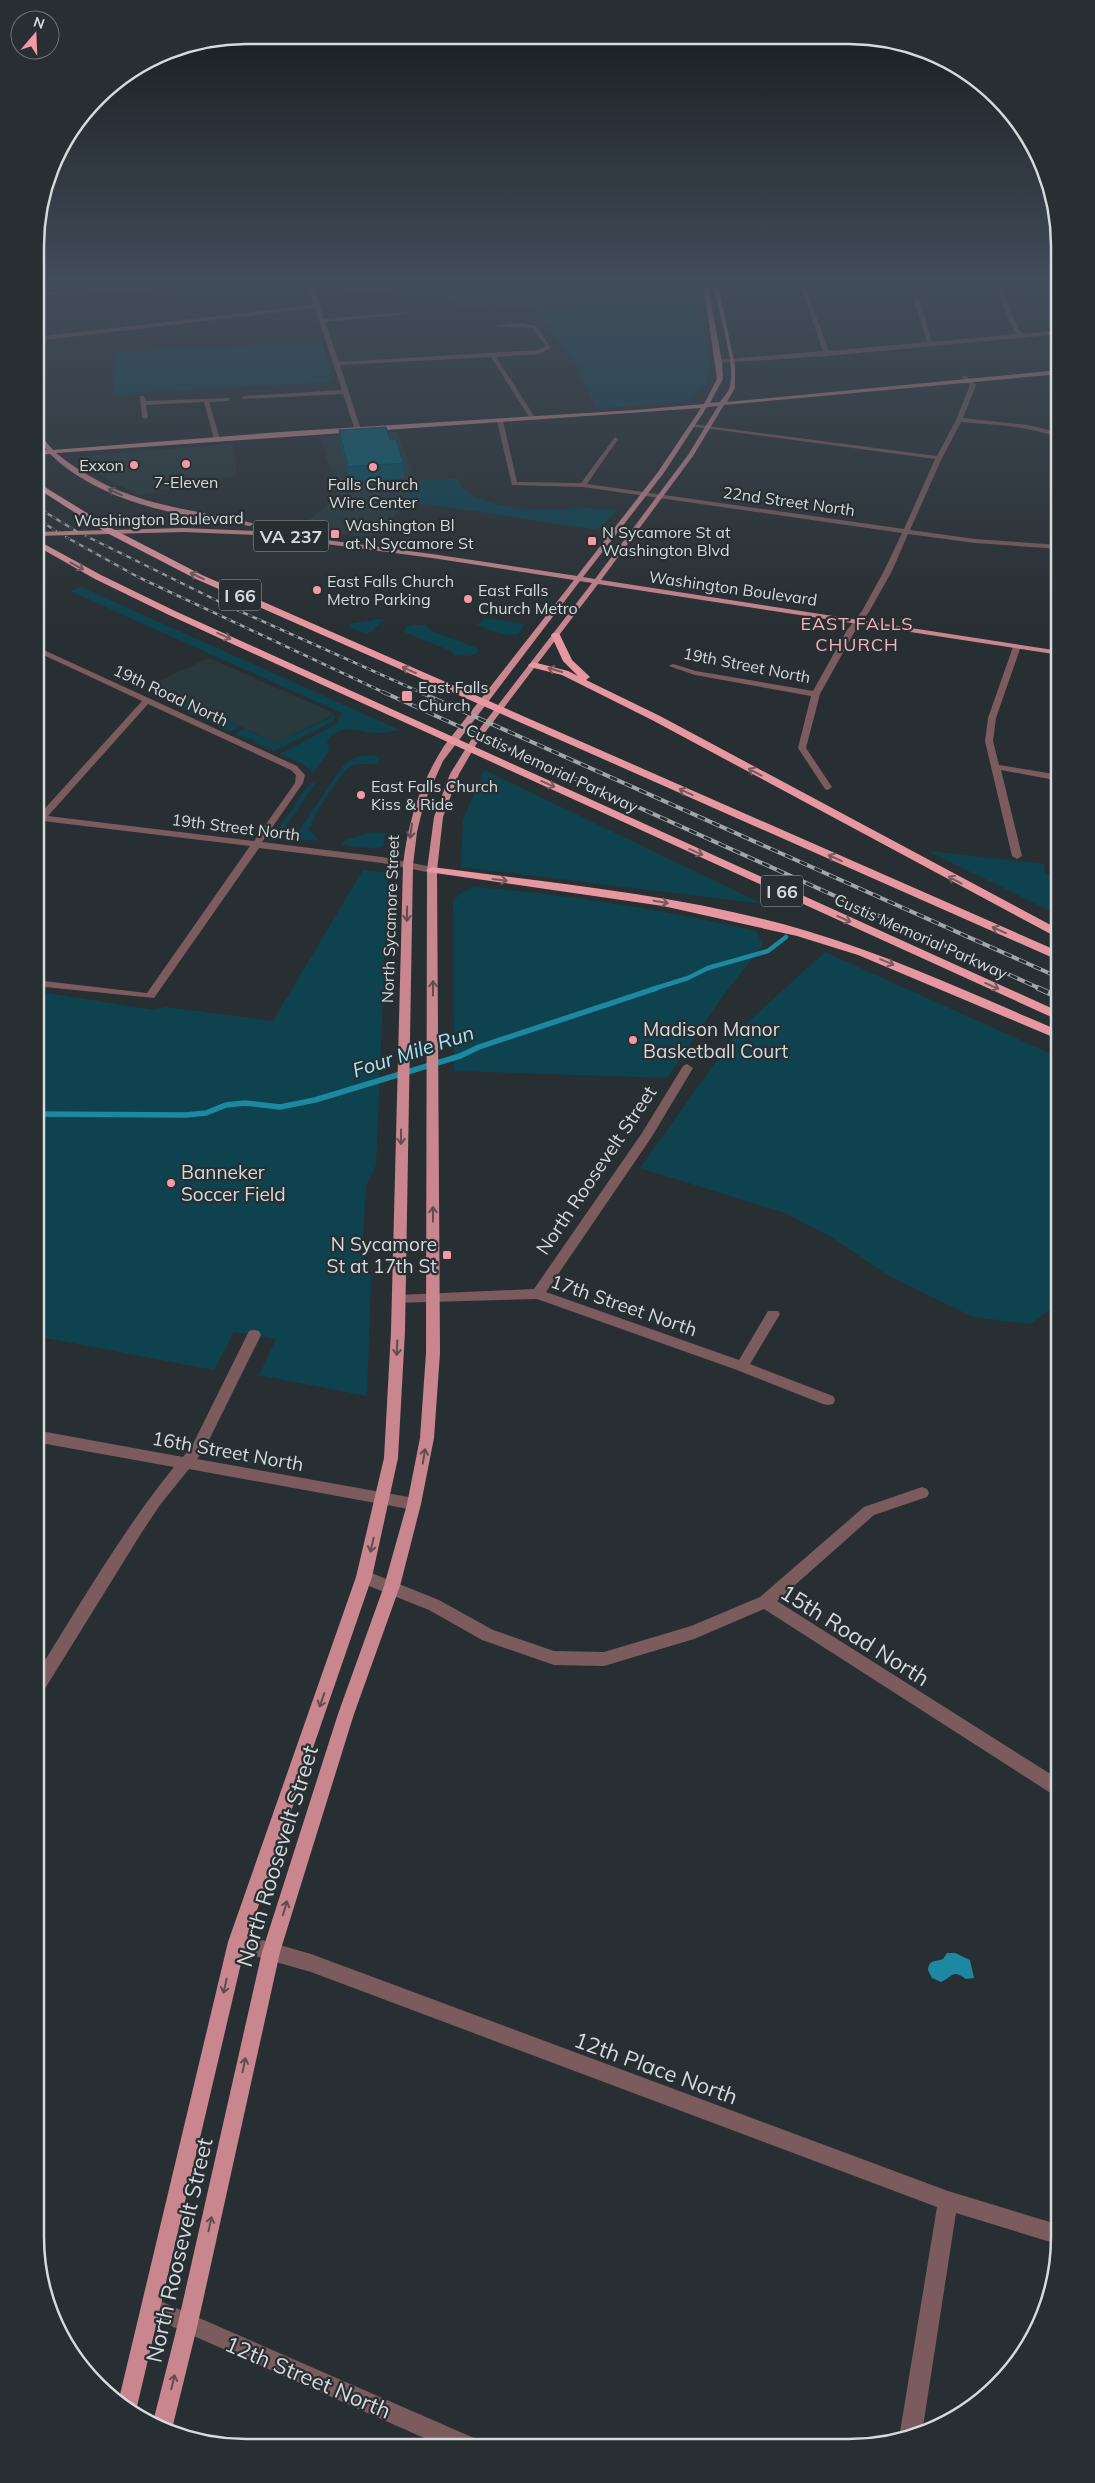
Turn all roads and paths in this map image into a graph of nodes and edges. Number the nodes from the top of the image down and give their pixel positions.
1 (263, 397) edge
2 (348, 397) edge
3 (519, 397) edge
4 (710, 397) edge
5 (726, 397) edge
6 (762, 397) edge
7 (780, 397) edge
8 (969, 397) edge
9 (244, 398) dead end
10 (769, 398) junction
11 (228, 399) dead end
12 (206, 400) junction
13 (723, 402) junction
14 (706, 405) junction
15 (657, 410) junction
16 (145, 417) dead end
17 (533, 419) junction
18 (960, 420) junction
19 (500, 421) junction
20 (692, 426) junction
21 (707, 428) junction
22 (358, 430) junction
23 (1051, 431) edge
24 (217, 439) junction
25 (615, 439) dead end
26 (44, 443) edge
27 (51, 453) junction
28 (44, 454) edge
29 (939, 458) junction
30 (583, 485) junction
31 (44, 489) edge
32 (644, 495) junction
33 (661, 497) junction
34 (906, 530) junction
35 (44, 534) edge
36 (44, 546) edge
37 (1051, 546) edge
38 (432, 556) junction
39 (579, 579) junction
40 (596, 581) junction
41 (857, 621) junction
42 (556, 635) junction
43 (1017, 646) junction
44 (44, 652) edge
45 (1051, 652) edge
46 (515, 661) junction
47 (533, 665) junction
48 (673, 666) dead end
49 (816, 694) junction
50 (146, 701) junction
51 (630, 706) junction
52 (996, 767) junction
53 (1051, 776) edge
54 (828, 787) dead end
55 (44, 812) edge
56 (44, 821) edge
57 (256, 845) junction
58 (1017, 856) dead end
59 (408, 865) junction
60 (432, 870) junction
61 (1051, 930) edge
62 (1051, 953) edge
63 (44, 984) edge
64 (1051, 1013) edge
65 (1051, 1032) edge
66 (687, 1068) dead end
67 (538, 1294) junction
68 (434, 1298) junction
69 (398, 1300) junction
70 (773, 1314) dead end
71 (254, 1335) dead end
72 (742, 1366) junction
73 (828, 1400) dead end
74 (44, 1438) edge
75 (185, 1464) junction
76 (922, 1493) dead end
77 (383, 1498) junction
78 (414, 1504) junction
79 (364, 1577) junction
80 (392, 1586) junction
81 (765, 1602) junction
82 (44, 1676) edge
83 (1051, 1783) edge
84 (237, 1942) junction
85 (271, 1952) junction
86 (948, 2201) junction
87 (1051, 2232) edge
88 (151, 2307) junction
89 (188, 2323) junction
90 (128, 2401) edge
91 (164, 2422) edge
92 (911, 2430) edge
93 (450, 2439) edge

1 - 9 street
2 - 22 street
3 - 17 street
4 - 14 main road, North Sycamore Street
5 - 13 main road
6 - 10 main road
7 - 10 main road
8 - 18 street
10 - 13 main road
11 - 12 street
12 - 16 street
12 - 24 street
13 - 14 main road
13 - 21 main road
14 - 15 main road
14 - 20 main road, North Sycamore Street
15 - 17 main road
15 - 20 main road
17 - 19 main road
18 - 23 street
18 - 29 street
19 - 22 main road
19 - 30 street, 22nd Street North
20 - 21 street
20 - 32 main road, North Sycamore Street
21 - 29 street
21 - 33 main road
22 - 24 main road
24 - 27 main road
25 - 30 street
26 - 27 main road, Washington Boulevard
27 - 28 main road
38 -> 27 main road, Washington Boulevard / VA 237
29 - 34 street
30 - 32 street, 22nd Street North
62 -> 31 highway, Custis Memorial Parkway / I 66
32 - 33 street, 22nd Street North
32 - 39 main road, North Sycamore Street
33 - 34 street, 22nd Street North
33 - 40 main road
34 - 37 street, 22nd Street North
34 - 41 street
35 - 38 main road, Washington Boulevard / VA 237
36 -> 64 highway, Custis Memorial Parkway / I 66
38 - 39 main road, Washington Boulevard / VA 237
39 - 40 main road, Washington Boulevard / VA 237
39 - 46 main road, North Sycamore Street
40 - 41 main road, Washington Boulevard / VA 237
40 - 42 main road
41 - 43 main road, Washington Boulevard / VA 237
41 - 49 street
42 - 47 main road
42 - 51 highway
43 - 45 main road, Washington Boulevard / VA 237
43 - 52 street
44 - 50 street, 19th Road North
46 - 47 main road
46 -> 59 main road, North Sycamore Street
51 -> 47 highway
47 - 60 main road
48 - 49 street, 19th Street North
49 - 54 street
50 - 55 street
50 - 57 street, 19th Road North
61 -> 51 highway
52 - 53 street
52 - 58 street
56 - 57 street, 19th Street North
57 - 59 street, 19th Street North
57 - 63 street
59 - 60 street, 19th Street North
59 -> 69 main road, North Sycamore Street
60 -> 65 highway
68 -> 60 main road
66 - 67 street, North Roosevelt Street
67 - 68 street, 17th Street North
67 - 72 street, 17th Street North
68 - 69 street, 17th Street North
78 -> 68 main road, North Roosevelt Street
69 -> 77 main road, North Roosevelt Street
70 - 72 street
71 - 75 street
72 - 73 street, 17th Street North
74 - 75 street, 16th Street North
75 - 77 street, 16th Street North
75 - 82 street
76 - 81 street
77 - 78 street, 16th Street North
77 -> 79 main road, North Roosevelt Street
78 - 80 main road, North Roosevelt Street
79 - 80 street, 15th Road North
79 -> 84 main road, North Roosevelt Street
80 - 81 street, 15th Road North
85 -> 80 main road, North Roosevelt Street
81 - 83 street, 15th Road North
84 - 85 street, 12th Place North
84 -> 88 main road, North Roosevelt Street
85 - 86 street, 12th Place North
89 -> 85 main road, North Roosevelt Street
86 - 87 street, 12th Place North
86 - 92 street
88 - 89 street, 12th Street North
88 - 90 main road, North Roosevelt Street
91 -> 89 main road, North Roosevelt Street
89 - 93 street, 12th Street North

